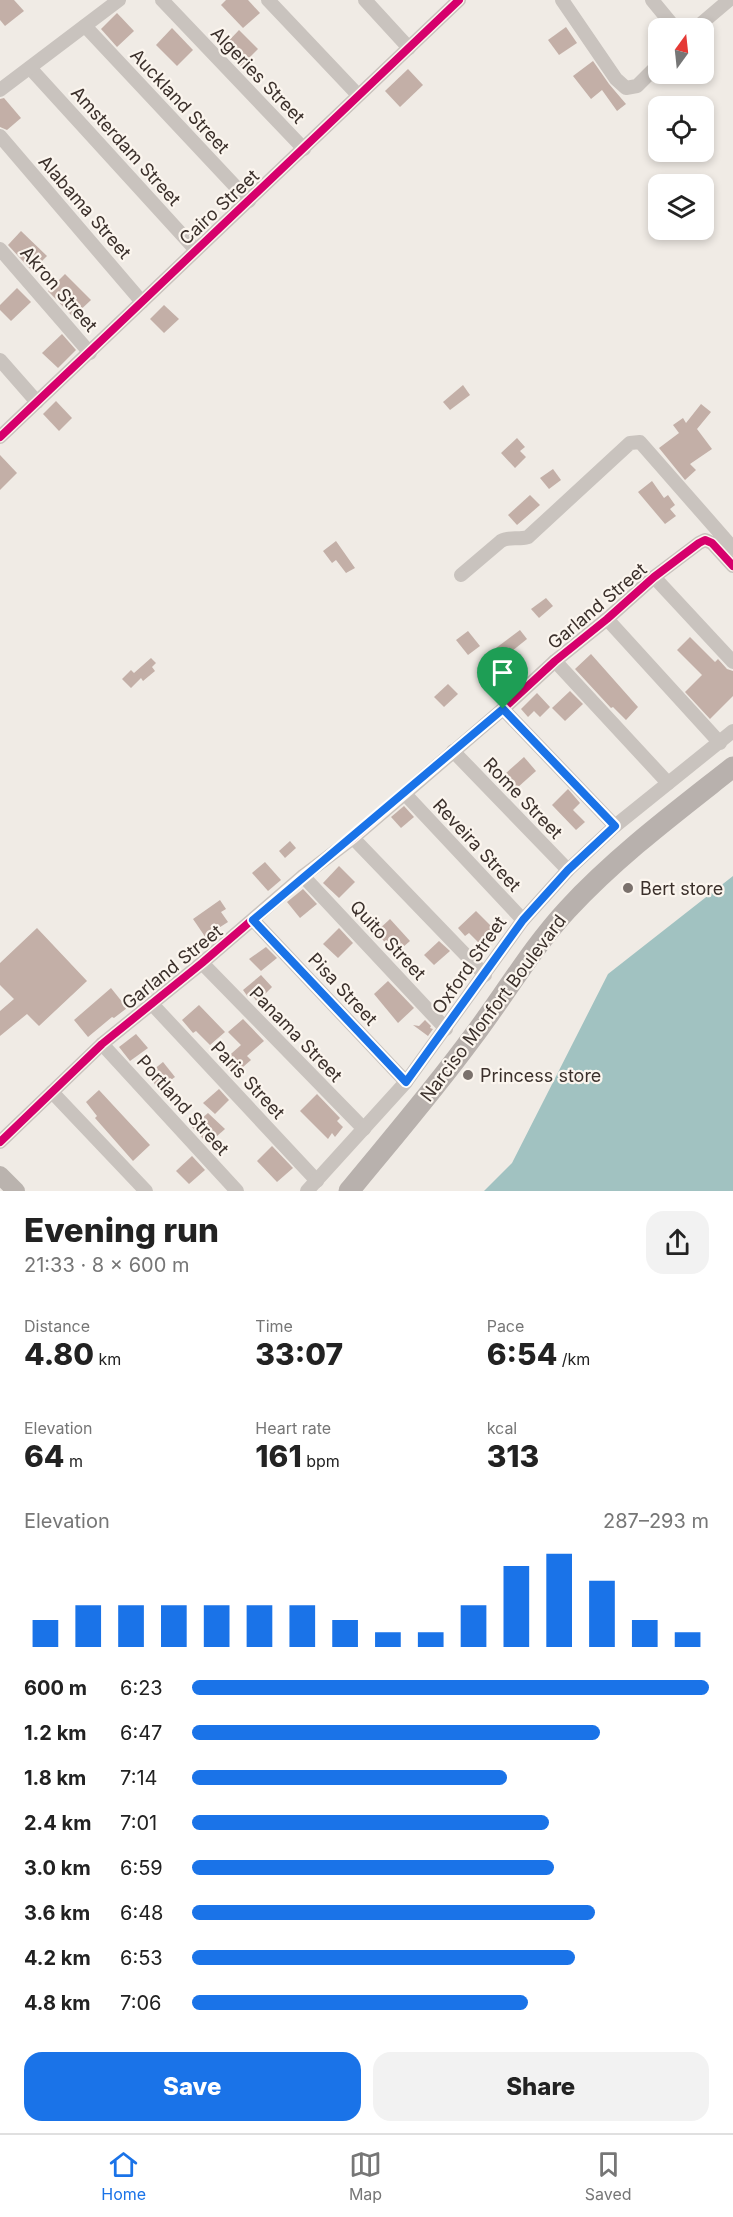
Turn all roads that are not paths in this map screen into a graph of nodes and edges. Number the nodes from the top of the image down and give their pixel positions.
1 (119, 0) edge
2 (162, 0) edge
3 (268, 0) edge
4 (365, 0) edge
5 (459, 0) edge
6 (562, 0) edge
7 (652, 0) edge
8 (729, 0) edge
9 (667, 18) edge
10 (708, 18) edge
11 (85, 26) junction
12 (409, 48) junction
13 (30, 68) junction
14 (648, 74) edge
15 (0, 90) edge
16 (358, 95) junction
17 (0, 136) edge
18 (304, 149) junction
19 (249, 201) junction
20 (0, 249) edge
21 (195, 249) junction
22 (142, 302) junction
23 (90, 352) junction
24 (0, 360) edge
25 (37, 402) junction
26 (0, 437) edge
27 (733, 548) edge
28 (733, 566) edge
29 (461, 575) dead end
30 (654, 577) junction
31 (607, 619) junction
32 (555, 661) junction
33 (733, 662) edge
34 (503, 709) junction
35 (733, 731) edge
36 (720, 743) junction
37 (453, 751) junction
38 (733, 766) edge
39 (668, 783) junction
40 (405, 794) junction
41 (615, 826) junction
42 (353, 838) junction
43 (568, 870) junction
44 (303, 876) junction
45 (253, 920) junction
46 (523, 920) junction
47 (202, 963) junction
48 (485, 975) junction
49 (152, 1004) junction
50 (446, 1029) junction
51 (102, 1044) junction
52 (406, 1082) junction
53 (52, 1092) junction
54 (364, 1129) junction
55 (0, 1142) edge
56 (0, 1175) edge
57 (312, 1186) edge
58 (16, 1191) edge
59 (146, 1191) edge
60 (237, 1191) edge
61 (349, 1191) edge

1 - 11 street
2 - 18 street, Algeries Street
3 - 16 street
4 - 12 street
5 - 12 street, Cairo Street
6 - 14 street
7 - 9 street
8 - 10 street
11 - 13 street
11 - 19 street, Auckland Street
12 - 16 street, Cairo Street
13 - 15 street
13 - 21 street, Amsterdam Street
16 - 18 street, Cairo Street
17 - 22 street, Alabama Street
18 - 19 street, Cairo Street
19 - 21 street, Cairo Street
20 - 23 street, Akron Street
21 - 22 street, Cairo Street
22 - 23 street, Cairo Street
23 - 25 street, Cairo Street
24 - 25 street
25 - 26 street, Cairo Street
27 - 29 street
28 - 30 street, Garland Street
30 - 31 street, Garland Street
30 - 33 street
31 - 32 street, Garland Street
31 - 36 street
32 - 34 street, Garland Street
32 - 39 street
34 - 37 street, Garland Street
34 - 41 street
35 - 36 street, Oxford Street
36 - 39 street, Oxford Street
37 - 40 street, Garland Street
37 - 43 street, Rome Street
38 - 61 main road, Narciso Monfort Boulevard
39 - 41 street, Oxford Street
40 - 42 street, Garland Street
40 - 46 street, Reveira Street
41 - 43 street, Oxford Street
42 - 44 street, Garland Street
42 - 48 street
43 - 46 street, Oxford Street
44 - 45 street, Garland Street
44 - 50 street, Quito Street
45 - 47 street, Garland Street
45 - 52 street, Pisa Street
46 - 48 street, Oxford Street
47 - 49 street, Garland Street
47 - 54 street, Panama Street
48 - 50 street, Oxford Street
49 - 51 street, Garland Street
49 - 57 street, Paris Street
50 - 52 street, Oxford Street
51 - 53 street, Garland Street
51 - 60 street, Portland Street
52 - 54 street, Oxford Street
53 - 55 street, Garland Street
53 - 59 street
54 - 57 street, Oxford Street
56 - 58 main road

